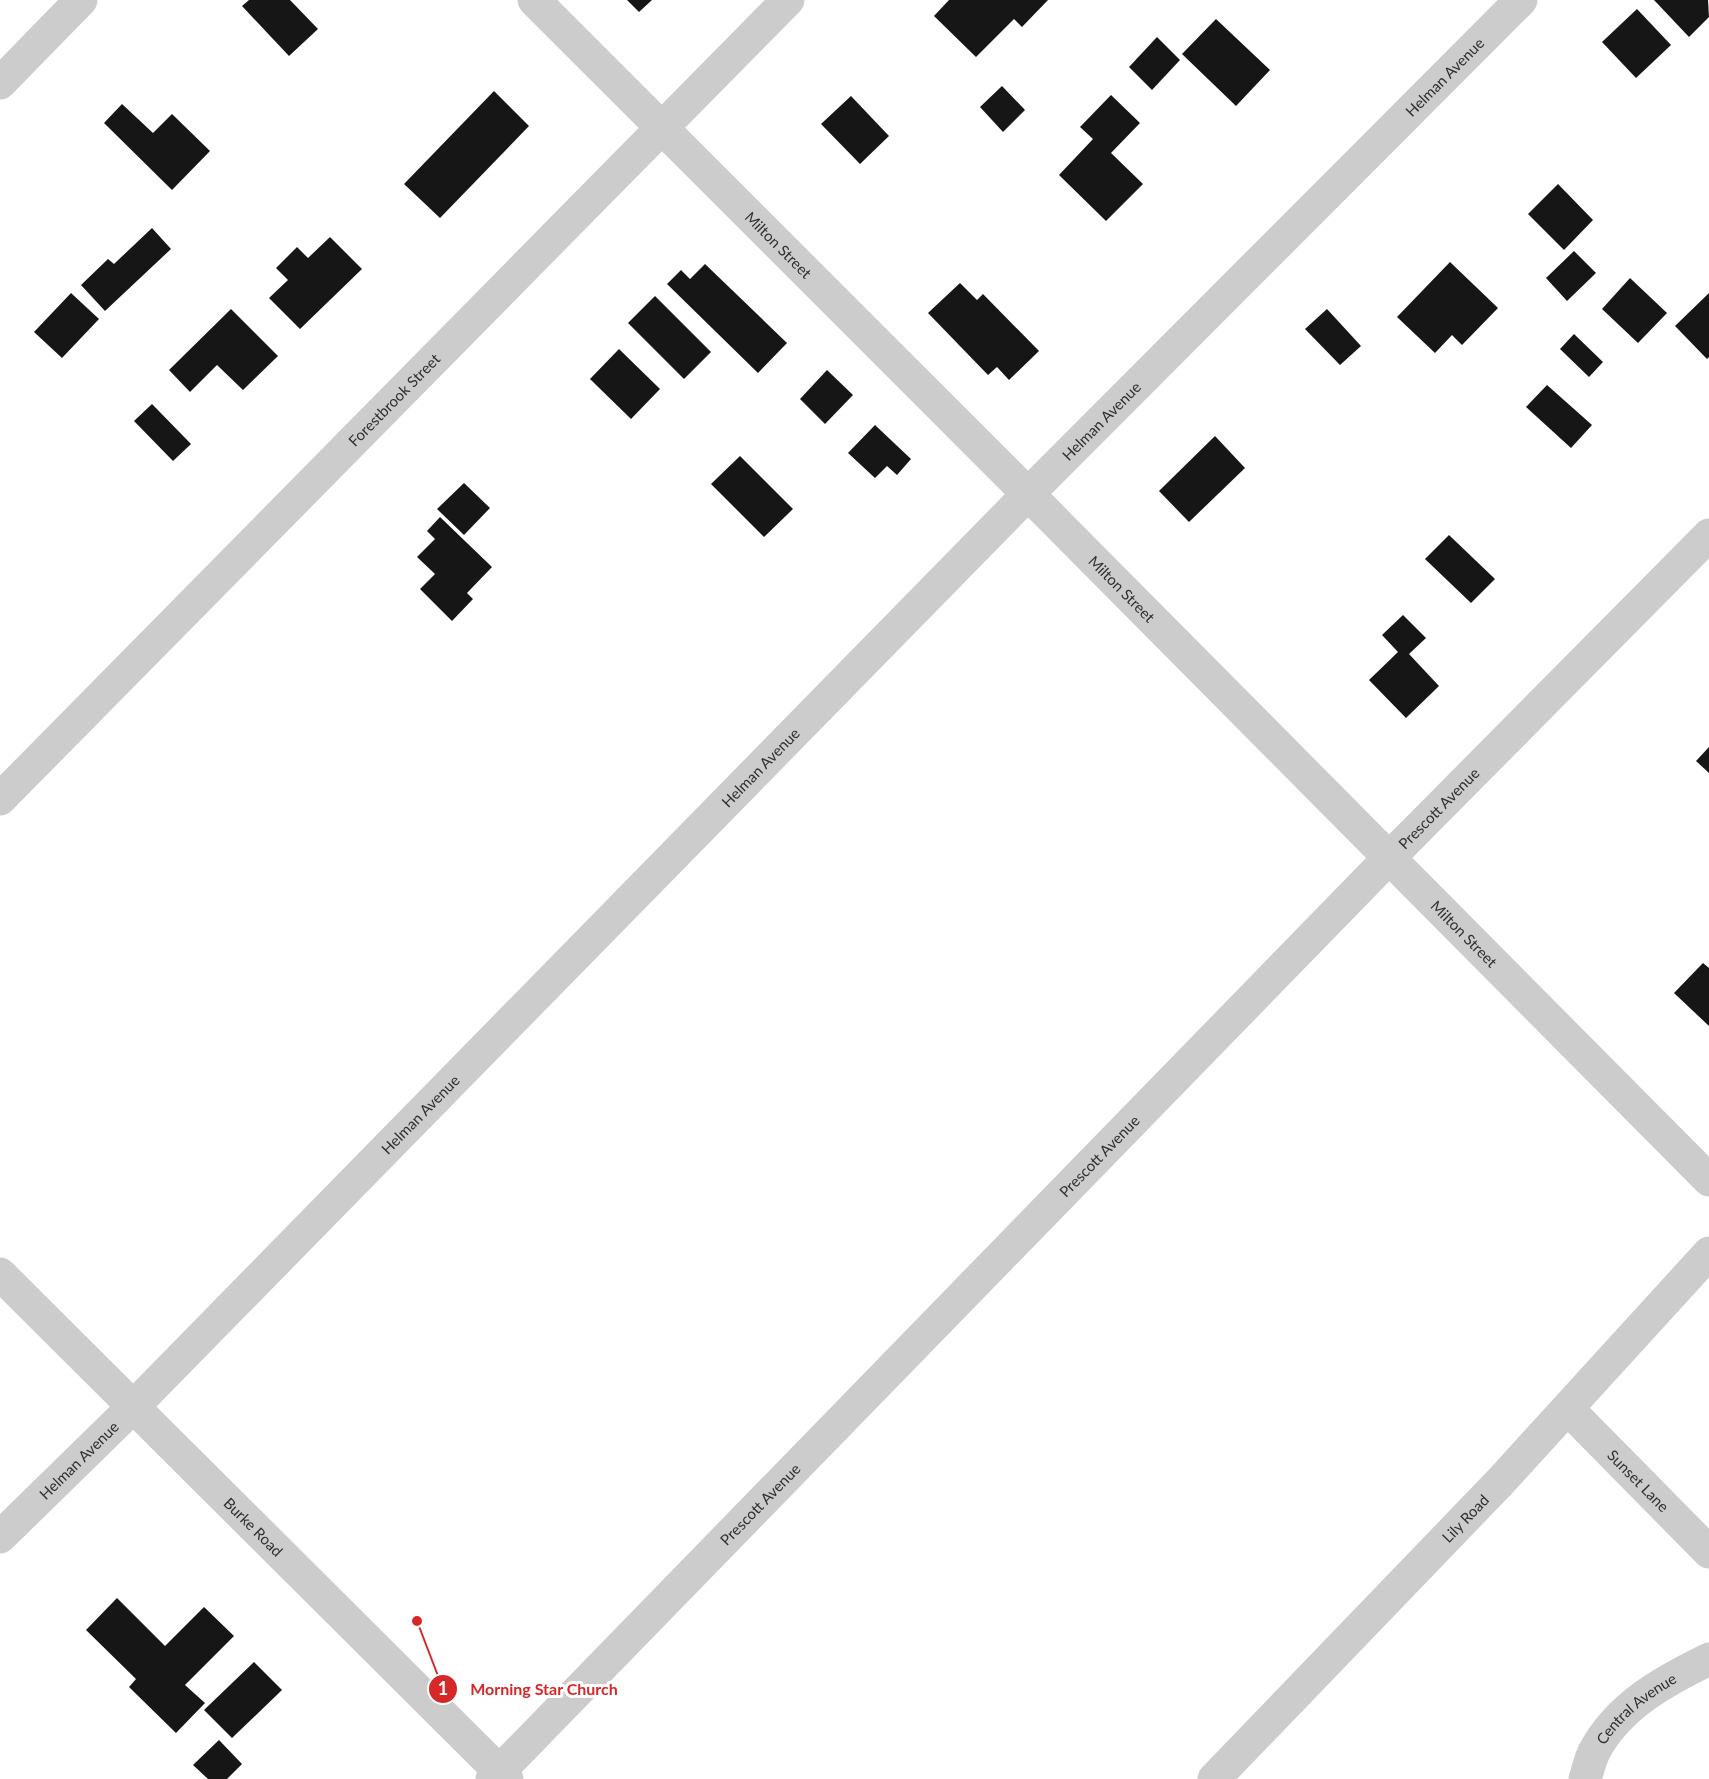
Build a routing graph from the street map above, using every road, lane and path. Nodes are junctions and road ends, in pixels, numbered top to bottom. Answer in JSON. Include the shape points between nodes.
{"nodes":[{"id":1,"x":81,"y":0,"type":"edge"},
{"id":2,"x":534,"y":0,"type":"edge"},
{"id":3,"x":788,"y":0,"type":"edge"},
{"id":4,"x":1521,"y":0,"type":"edge"},
{"id":5,"x":0,"y":82,"type":"edge"},
{"id":6,"x":661,"y":128,"type":"junction"},
{"id":7,"x":1028,"y":494,"type":"junction"},
{"id":8,"x":1709,"y":535,"type":"edge"},
{"id":9,"x":0,"y":800,"type":"edge"},
{"id":10,"x":1390,"y":857,"type":"junction"},
{"id":11,"x":1709,"y":1180,"type":"edge"},
{"id":12,"x":1709,"y":1253,"type":"edge"},
{"id":13,"x":0,"y":1274,"type":"edge"},
{"id":14,"x":133,"y":1407,"type":"junction"},
{"id":15,"x":1569,"y":1410,"type":"junction"},
{"id":16,"x":0,"y":1536,"type":"edge"},
{"id":17,"x":1709,"y":1551,"type":"edge"},
{"id":18,"x":1709,"y":1659,"type":"edge"},
{"id":19,"x":500,"y":1776,"type":"edge"},
{"id":20,"x":1214,"y":1779,"type":"edge"},
{"id":21,"x":1585,"y":1779,"type":"edge"}],
"edges":[{"from":1,"to":5,"type":"street"},
{"from":2,"to":6,"type":"street","name":"Milton Street"},
{"from":3,"to":6,"type":"street","name":"Forestbrook Street"},
{"from":4,"to":7,"type":"street","name":"Helman Avenue"},
{"from":6,"to":7,"type":"street","name":"Milton Street"},
{"from":6,"to":9,"type":"street","name":"Forestbrook Street"},
{"from":7,"to":10,"type":"street","name":"Milton Street"},
{"from":7,"to":14,"type":"street","name":"Helman Avenue"},
{"from":8,"to":10,"type":"street","name":"Prescott Avenue"},
{"from":10,"to":11,"type":"street","name":"Milton Street"},
{"from":10,"to":19,"type":"street","name":"Prescott Avenue"},
{"from":12,"to":15,"type":"street","name":"Lily Road"},
{"from":13,"to":14,"type":"street","name":"Burke Road"},
{"from":14,"to":16,"type":"street","name":"Helman Avenue"},
{"from":14,"to":19,"type":"street","name":"Burke Road"},
{"from":15,"to":17,"type":"street","name":"Sunset Lane"},
{"from":15,"to":20,"type":"street","name":"Lily Road"},
{"from":18,"to":21,"type":"street","name":"Central Avenue","via":[[1664,1681],[1628,1709],[1594,1753]]}]}
